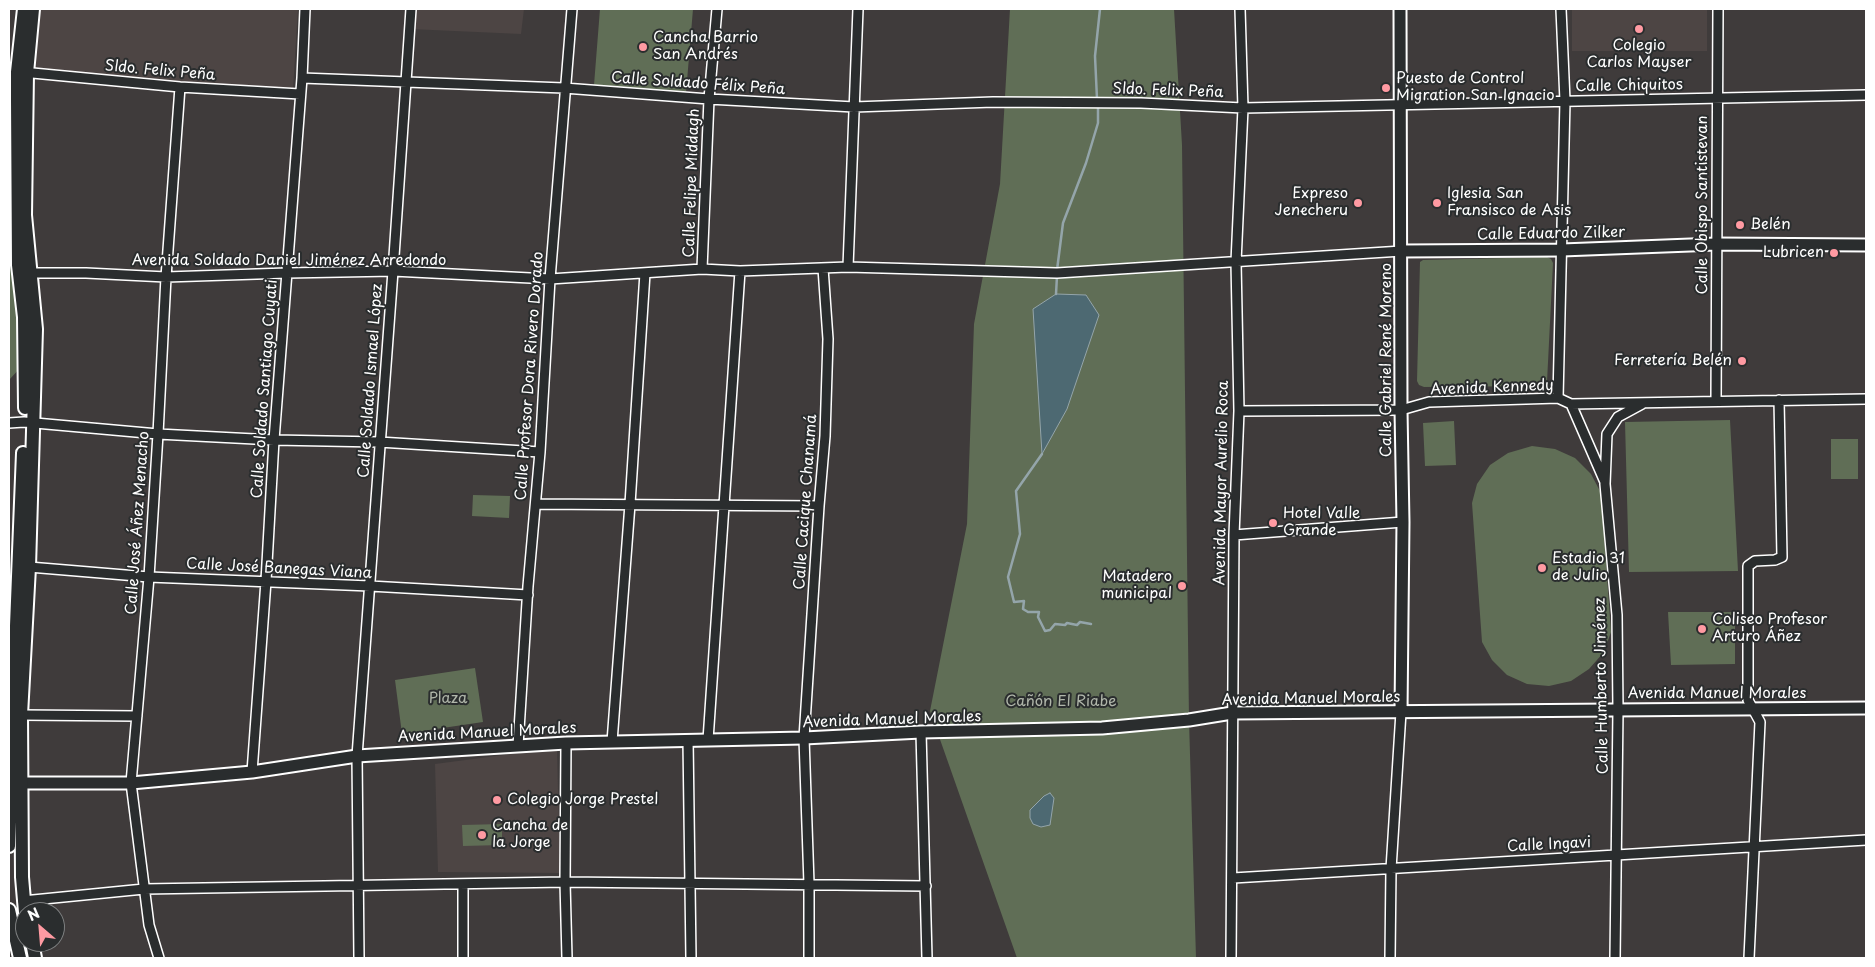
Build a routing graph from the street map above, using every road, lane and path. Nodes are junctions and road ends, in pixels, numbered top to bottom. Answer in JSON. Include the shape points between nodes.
{"nodes":[{"id":1,"x":24,"y":9,"type":"edge"},
{"id":2,"x":34,"y":9,"type":"edge"},
{"id":3,"x":305,"y":9,"type":"edge"},
{"id":4,"x":411,"y":9,"type":"edge"},
{"id":5,"x":572,"y":9,"type":"edge"},
{"id":6,"x":717,"y":9,"type":"edge"},
{"id":7,"x":858,"y":9,"type":"edge"},
{"id":8,"x":1240,"y":9,"type":"edge"},
{"id":9,"x":1400,"y":9,"type":"edge"},
{"id":10,"x":1562,"y":9,"type":"edge"},
{"id":11,"x":1718,"y":9,"type":"edge"},
{"id":12,"x":22,"y":72,"type":"junction"},
{"id":13,"x":302,"y":78,"type":"junction"},
{"id":14,"x":406,"y":83,"type":"junction"},
{"id":15,"x":180,"y":87,"type":"junction"},
{"id":16,"x":564,"y":88,"type":"junction"},
{"id":17,"x":300,"y":94,"type":"junction"},
{"id":18,"x":1866,"y":95,"type":"edge"},
{"id":19,"x":1717,"y":98,"type":"junction"},
{"id":20,"x":709,"y":99,"type":"junction"},
{"id":21,"x":1565,"y":101,"type":"junction"},
{"id":22,"x":17,"y":102,"type":"edge"},
{"id":23,"x":1092,"y":102,"type":"joint"},
{"id":24,"x":1401,"y":104,"type":"junction"},
{"id":25,"x":854,"y":107,"type":"junction"},
{"id":26,"x":1243,"y":108,"type":"junction"},
{"id":27,"x":1716,"y":244,"type":"junction"},
{"id":28,"x":1866,"y":245,"type":"edge"},
{"id":29,"x":1562,"y":250,"type":"junction"},
{"id":30,"x":1402,"y":251,"type":"junction"},
{"id":31,"x":1236,"y":262,"type":"junction"},
{"id":32,"x":848,"y":267,"type":"junction"},
{"id":33,"x":822,"y":268,"type":"junction"},
{"id":34,"x":702,"y":269,"type":"junction"},
{"id":35,"x":394,"y":271,"type":"junction"},
{"id":36,"x":740,"y":271,"type":"junction"},
{"id":37,"x":31,"y":273,"type":"junction"},
{"id":38,"x":288,"y":273,"type":"junction"},
{"id":39,"x":645,"y":273,"type":"junction"},
{"id":40,"x":166,"y":277,"type":"junction"},
{"id":41,"x":550,"y":279,"type":"junction"},
{"id":42,"x":1558,"y":398,"type":"junction"},
{"id":43,"x":1866,"y":399,"type":"edge"},
{"id":44,"x":1779,"y":400,"type":"junction"},
{"id":45,"x":1716,"y":401,"type":"junction"},
{"id":46,"x":1644,"y":402,"type":"junction"},
{"id":47,"x":1571,"y":404,"type":"junction"},
{"id":48,"x":1401,"y":410,"type":"junction"},
{"id":49,"x":1239,"y":411,"type":"junction"},
{"id":50,"x":29,"y":422,"type":"junction"},
{"id":51,"x":9,"y":423,"type":"edge"},
{"id":52,"x":158,"y":434,"type":"junction"},
{"id":53,"x":274,"y":440,"type":"junction"},
{"id":54,"x":380,"y":442,"type":"junction"},
{"id":55,"x":540,"y":452,"type":"junction"},
{"id":56,"x":1606,"y":484,"type":"junction"},
{"id":57,"x":536,"y":504,"type":"junction"},
{"id":58,"x":630,"y":504,"type":"junction"},
{"id":59,"x":724,"y":505,"type":"junction"},
{"id":60,"x":818,"y":506,"type":"junction"},
{"id":61,"x":1403,"y":522,"type":"junction"},
{"id":62,"x":1234,"y":535,"type":"junction"},
{"id":63,"x":19,"y":566,"type":"edge"},
{"id":64,"x":148,"y":577,"type":"junction"},
{"id":65,"x":266,"y":582,"type":"junction"},
{"id":66,"x":370,"y":586,"type":"junction"},
{"id":67,"x":528,"y":596,"type":"junction"},
{"id":68,"x":15,"y":700,"type":"edge"},
{"id":69,"x":1866,"y":708,"type":"edge"},
{"id":70,"x":1618,"y":710,"type":"junction"},
{"id":71,"x":1752,"y":710,"type":"junction"},
{"id":72,"x":1401,"y":712,"type":"junction"},
{"id":73,"x":1232,"y":713,"type":"junction"},
{"id":74,"x":22,"y":715,"type":"junction"},
{"id":75,"x":137,"y":716,"type":"junction"},
{"id":76,"x":921,"y":732,"type":"junction"},
{"id":77,"x":804,"y":738,"type":"junction"},
{"id":78,"x":688,"y":740,"type":"junction"},
{"id":79,"x":708,"y":740,"type":"junction"},
{"id":80,"x":612,"y":742,"type":"junction"},
{"id":81,"x":566,"y":743,"type":"junction"},
{"id":82,"x":518,"y":746,"type":"junction"},
{"id":83,"x":357,"y":756,"type":"junction"},
{"id":84,"x":252,"y":772,"type":"junction"},
{"id":85,"x":16,"y":783,"type":"junction"},
{"id":86,"x":130,"y":783,"type":"junction"},
{"id":87,"x":13,"y":803,"type":"edge"},
{"id":88,"x":1866,"y":840,"type":"edge"},
{"id":89,"x":9,"y":846,"type":"edge"},
{"id":90,"x":1753,"y":846,"type":"junction"},
{"id":91,"x":1616,"y":855,"type":"junction"},
{"id":92,"x":1391,"y":868,"type":"junction"},
{"id":93,"x":1232,"y":878,"type":"junction"},
{"id":94,"x":565,"y":882,"type":"junction"},
{"id":95,"x":463,"y":884,"type":"junction"},
{"id":96,"x":691,"y":884,"type":"junction"},
{"id":97,"x":809,"y":884,"type":"junction"},
{"id":98,"x":359,"y":886,"type":"junction"},
{"id":99,"x":926,"y":886,"type":"junction"},
{"id":100,"x":144,"y":889,"type":"junction"},
{"id":101,"x":23,"y":902,"type":"edge"},
{"id":102,"x":57,"y":902,"type":"edge"},
{"id":103,"x":9,"y":910,"type":"edge"},
{"id":104,"x":20,"y":958,"type":"edge"},
{"id":105,"x":159,"y":958,"type":"edge"},
{"id":106,"x":359,"y":958,"type":"edge"},
{"id":107,"x":463,"y":958,"type":"edge"},
{"id":108,"x":567,"y":958,"type":"edge"},
{"id":109,"x":691,"y":958,"type":"edge"},
{"id":110,"x":809,"y":958,"type":"edge"},
{"id":111,"x":927,"y":958,"type":"edge"},
{"id":112,"x":1231,"y":958,"type":"edge"},
{"id":113,"x":1390,"y":958,"type":"edge"},
{"id":114,"x":1615,"y":958,"type":"edge"},
{"id":115,"x":1749,"y":958,"type":"edge"}],
"edges":[{"from":1,"to":12,"type":"main road"},
{"from":2,"to":12,"type":"main road"},
{"from":3,"to":13,"type":"street","name":"Calle Soldado Santiago Cuyati"},
{"from":4,"to":14,"type":"street","name":"Calle Soldado Ismael López"},
{"from":5,"to":16,"type":"street","name":"Calle Profesor Dora Rivero Dorado"},
{"from":6,"to":20,"type":"street","name":"Calle Felipe Middagh"},
{"from":7,"to":25,"type":"street"},
{"from":8,"to":26,"type":"street","name":"Avenida Mayor Aurelio Roca"},
{"from":9,"to":24,"type":"street","name":"Calle Gabriel René Moreno"},
{"from":10,"to":21,"type":"street"},
{"from":11,"to":19,"type":"street","name":"Calle Obispo Santistevan"},
{"from":12,"to":15,"type":"street","name":"Sldo. Felix Peña"},
{"from":12,"to":22,"type":"main road"},
{"from":13,"to":14,"type":"street","name":"Calle Soldado Félix Peña"},
{"from":13,"to":17,"type":"street","name":"Calle Soldado Santiago Cuyati"},
{"from":14,"to":16,"type":"street","name":"Calle Soldado Félix Peña"},
{"from":14,"to":35,"type":"street","name":"Calle Soldado Ismael López"},
{"from":15,"to":17,"type":"street","name":"Sldo. Felix Peña"},
{"from":15,"to":40,"type":"street","name":"Calle José Áñez Menacho"},
{"from":16,"to":20,"type":"street","name":"Calle Soldado Félix Peña"},
{"from":16,"to":41,"type":"street","name":"Calle Profesor Dora Rivero Dorado"},
{"from":17,"to":38,"type":"street","name":"Calle Soldado Santiago Cuyati"},
{"from":18,"to":19,"type":"street","name":"Calle Chiquitos"},
{"from":19,"to":21,"type":"street","name":"Calle Chiquitos"},
{"from":19,"to":27,"type":"street","name":"Calle Obispo Santistevan"},
{"from":20,"to":25,"type":"street","name":"Calle Soldado Félix Peña"},
{"from":20,"to":34,"type":"street","name":"Calle Felipe Middagh"},
{"from":21,"to":24,"type":"street","name":"Calle Chiquitos"},
{"from":21,"to":29,"type":"street"},
{"from":22,"to":37,"type":"main road"},
{"from":22,"to":50,"type":"main road","via":[[18,265]]},
{"from":23,"to":25,"type":"street","name":"Calle Soldado Félix Peña"},
{"from":23,"to":26,"type":"street","name":"Sldo. Felix Peña"},
{"from":24,"to":26,"type":"street","name":"Calle Chiquitos"},
{"from":24,"to":30,"type":"street","name":"Calle Gabriel René Moreno"},
{"from":25,"to":32,"type":"street"},
{"from":26,"to":31,"type":"street","name":"Avenida Mayor Aurelio Roca"},
{"from":27,"to":28,"type":"street","name":"Calle Eduardo Zilker"},
{"from":27,"to":29,"type":"street","name":"Calle Eduardo Zilker"},
{"from":27,"to":45,"type":"street","name":"Calle Obispo Santistevan"},
{"from":29,"to":30,"type":"street","name":"Calle Eduardo Zilker"},
{"from":29,"to":42,"type":"street"},
{"from":30,"to":31,"type":"street","name":"Calle Eduardo Zilker"},
{"from":30,"to":48,"type":"street","name":"Calle Gabriel René Moreno"},
{"from":31,"to":32,"type":"street","name":"Calle Eduardo Zilker","via":[[1057,273]]},
{"from":31,"to":49,"type":"street","name":"Avenida Mayor Aurelio Roca"},
{"from":32,"to":33,"type":"street","name":"Avenida Soldado Daniel Jiménez Arredondo"},
{"from":33,"to":36,"type":"street","name":"Avenida Soldado Daniel Jiménez Arredondo"},
{"from":33,"to":60,"type":"street","name":"Calle Cacique Chanamá","via":[[828,339],[826,436]]},
{"from":34,"to":36,"type":"street","name":"Avenida Soldado Daniel Jiménez Arredondo"},
{"from":34,"to":39,"type":"street","name":"Avenida Soldado Daniel Jiménez Arredondo"},
{"from":35,"to":38,"type":"street","name":"Avenida Soldado Daniel Jiménez Arredondo"},
{"from":35,"to":41,"type":"street","name":"Avenida Soldado Daniel Jiménez Arredondo"},
{"from":35,"to":54,"type":"street","name":"Calle Soldado Ismael López"},
{"from":36,"to":59,"type":"street"},
{"from":37,"to":40,"type":"street","name":"Avenida Soldado Daniel Jiménez Arredondo"},
{"from":37,"to":50,"type":"main road","via":[[36,330]]},
{"from":38,"to":40,"type":"street","name":"Avenida Soldado Daniel Jiménez Arredondo"},
{"from":38,"to":53,"type":"street","name":"Calle Soldado Santiago Cuyati"},
{"from":39,"to":41,"type":"street","name":"Avenida Soldado Daniel Jiménez Arredondo"},
{"from":39,"to":58,"type":"street"},
{"from":40,"to":52,"type":"street","name":"Calle José Áñez Menacho"},
{"from":41,"to":55,"type":"street","name":"Calle Profesor Dora Rivero Dorado"},
{"from":42,"to":47,"type":"street","name":"Avenida Kennedy"},
{"from":42,"to":48,"type":"street","name":"Avenida Kennedy","via":[[1429,402]]},
{"from":43,"to":44,"type":"street","name":"Avenida Kennedy"},
{"from":44,"to":45,"type":"street","name":"Avenida Kennedy"},
{"from":44,"to":71,"type":"street","via":[[1782,557],[1756,561],[1748,566],[1748,700]]},
{"from":45,"to":46,"type":"street","name":"Avenida Kennedy"},
{"from":46,"to":47,"type":"street","name":"Avenida Kennedy"},
{"from":46,"to":56,"type":"street","name":"Calle Humberto Jiménez","via":[[1618,417],[1607,434]]},
{"from":47,"to":56,"type":"street"},
{"from":48,"to":49,"type":"street","name":"Avenida Kennedy"},
{"from":48,"to":61,"type":"street","name":"Calle Gabriel René Moreno"},
{"from":49,"to":62,"type":"street","name":"Avenida Mayor Aurelio Roca"},
{"from":50,"to":51,"type":"street"},
{"from":50,"to":52,"type":"street"},
{"from":50,"to":63,"type":"main road"},
{"from":52,"to":53,"type":"street"},
{"from":52,"to":64,"type":"street","name":"Calle José Áñez Menacho"},
{"from":53,"to":54,"type":"street"},
{"from":53,"to":65,"type":"street","name":"Calle Soldado Santiago Cuyati"},
{"from":54,"to":55,"type":"street"},
{"from":54,"to":66,"type":"street","name":"Calle Soldado Ismael López"},
{"from":55,"to":57,"type":"street","name":"Calle Profesor Dora Rivero Dorado"},
{"from":56,"to":70,"type":"street","name":"Calle Humberto Jiménez","via":[[1617,615]]},
{"from":57,"to":58,"type":"street"},
{"from":57,"to":67,"type":"street","name":"Calle Profesor Dora Rivero Dorado"},
{"from":58,"to":59,"type":"street"},
{"from":58,"to":80,"type":"street"},
{"from":59,"to":60,"type":"street"},
{"from":59,"to":79,"type":"street"},
{"from":60,"to":77,"type":"street","name":"Calle Cacique Chanamá"},
{"from":61,"to":62,"type":"street"},
{"from":61,"to":72,"type":"street","name":"Calle Gabriel René Moreno"},
{"from":62,"to":73,"type":"street","name":"Avenida Mayor Aurelio Roca"},
{"from":63,"to":64,"type":"street","name":"Calle José Banegas Viana"},
{"from":63,"to":68,"type":"main road"},
{"from":64,"to":65,"type":"street","name":"Calle José Banegas Viana"},
{"from":64,"to":75,"type":"street","name":"Calle José Áñez Menacho"},
{"from":65,"to":66,"type":"street","name":"Calle José Banegas Viana"},
{"from":65,"to":84,"type":"street","name":"Calle Soldado Santiago Cuyati"},
{"from":66,"to":67,"type":"street","name":"Calle José Banegas Viana"},
{"from":66,"to":83,"type":"street","name":"Calle Soldado Ismael López"},
{"from":67,"to":82,"type":"street","name":"Calle Profesor Dora Rivero Dorado"},
{"from":68,"to":74,"type":"main road"},
{"from":68,"to":85,"type":"main road"},
{"from":69,"to":71,"type":"street","name":"Avenida Manuel Morales"},
{"from":70,"to":71,"type":"street","name":"Avenida Manuel Morales"},
{"from":70,"to":72,"type":"street","name":"Avenida Manuel Morales"},
{"from":70,"to":91,"type":"street","name":"Calle Humberto Jiménez"},
{"from":71,"to":90,"type":"street","via":[[1760,722]]},
{"from":72,"to":73,"type":"street","name":"Avenida Manuel Morales"},
{"from":72,"to":92,"type":"street"},
{"from":73,"to":76,"type":"street","name":"Avenida Manuel Morales","via":[[1102,728]]},
{"from":73,"to":93,"type":"street","name":"Avenida Mayor Aurelio Roca"},
{"from":74,"to":75,"type":"street"},
{"from":74,"to":85,"type":"main road"},
{"from":75,"to":86,"type":"street","name":"Calle José Áñez Menacho"},
{"from":76,"to":77,"type":"street","name":"Avenida Manuel Morales"},
{"from":76,"to":99,"type":"street"},
{"from":77,"to":79,"type":"street","name":"Avenida Manuel Morales"},
{"from":77,"to":97,"type":"street","name":"Calle Cacique Chanamá"},
{"from":78,"to":79,"type":"street","name":"Avenida Manuel Morales"},
{"from":78,"to":80,"type":"street","name":"Avenida Manuel Morales"},
{"from":78,"to":96,"type":"street"},
{"from":80,"to":81,"type":"street","name":"Avenida Manuel Morales"},
{"from":81,"to":82,"type":"street","name":"Avenida Manuel Morales"},
{"from":81,"to":94,"type":"street"},
{"from":82,"to":83,"type":"street","name":"Avenida Manuel Morales"},
{"from":83,"to":84,"type":"street","name":"Avenida Manuel Morales"},
{"from":83,"to":98,"type":"street","name":"Calle Soldado Ismael López"},
{"from":84,"to":86,"type":"street","name":"Avenida Manuel Morales"},
{"from":85,"to":86,"type":"street","name":"Avenida Manuel Morales"},
{"from":85,"to":87,"type":"main road"},
{"from":86,"to":100,"type":"street","name":"Calle José Áñez Menacho"},
{"from":87,"to":89,"type":"main road"},
{"from":87,"to":101,"type":"main road"},
{"from":88,"to":90,"type":"street","name":"Calle Ingavi"},
{"from":90,"to":91,"type":"street","name":"Calle Ingavi"},
{"from":90,"to":115,"type":"street"},
{"from":91,"to":92,"type":"street","name":"Calle Ingavi"},
{"from":91,"to":114,"type":"street","name":"Calle Humberto Jiménez"},
{"from":92,"to":93,"type":"street","name":"Calle Ingavi"},
{"from":92,"to":113,"type":"street"},
{"from":93,"to":112,"type":"street","name":"Avenida Mayor Aurelio Roca"},
{"from":94,"to":95,"type":"street"},
{"from":94,"to":96,"type":"street"},
{"from":94,"to":108,"type":"street"},
{"from":95,"to":98,"type":"street"},
{"from":95,"to":107,"type":"street"},
{"from":96,"to":97,"type":"street"},
{"from":96,"to":109,"type":"street"},
{"from":97,"to":99,"type":"street"},
{"from":97,"to":110,"type":"street","name":"Calle Cacique Chanamá"},
{"from":98,"to":100,"type":"street"},
{"from":98,"to":106,"type":"street","name":"Calle Soldado Ismael López"},
{"from":99,"to":111,"type":"street"},
{"from":100,"to":102,"type":"street"},
{"from":100,"to":105,"type":"street","name":"Calle José Áñez Menacho","via":[[149,925]]},
{"from":103,"to":104,"type":"main road"}]}
